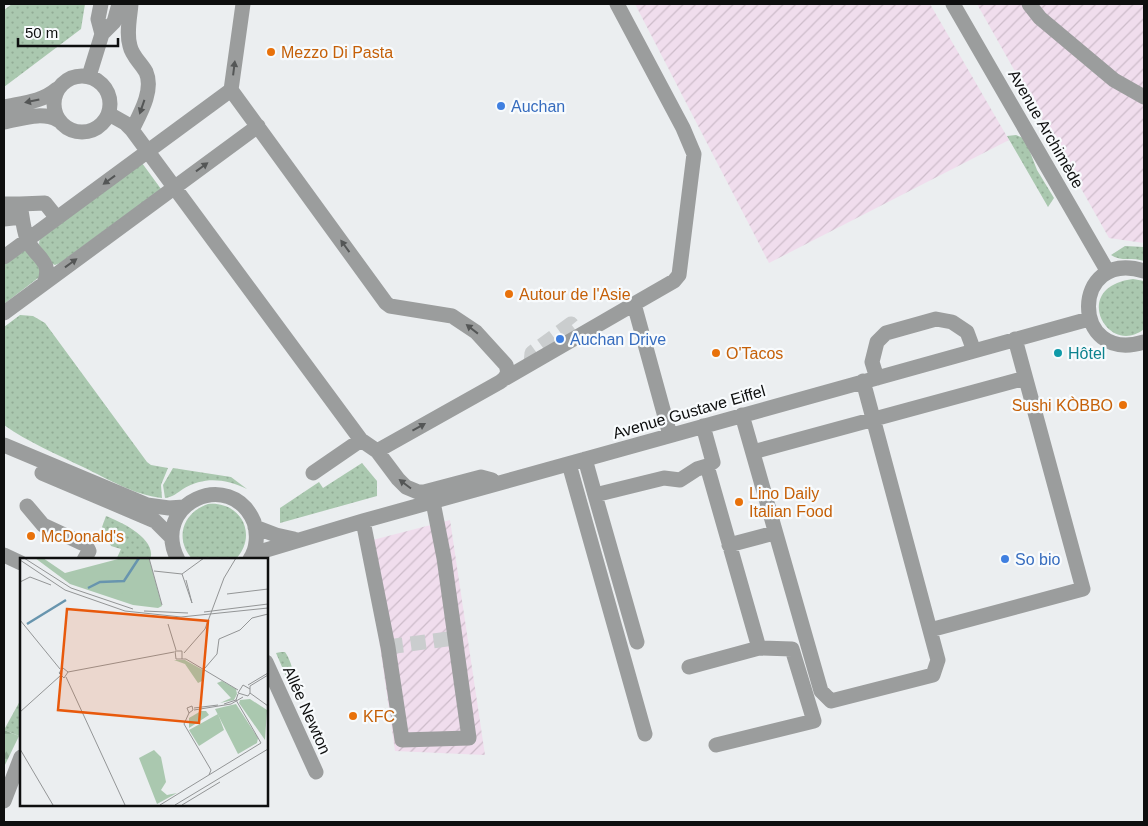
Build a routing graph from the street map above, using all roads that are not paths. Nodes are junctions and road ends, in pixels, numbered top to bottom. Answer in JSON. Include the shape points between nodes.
{"nodes":[{"id":1,"x":101,"y":4,"type":"edge"},
{"id":2,"x":118,"y":4,"type":"edge"},
{"id":3,"x":131,"y":4,"type":"edge"},
{"id":4,"x":243,"y":4,"type":"edge"},
{"id":5,"x":617,"y":4,"type":"edge"},
{"id":6,"x":953,"y":4,"type":"edge"},
{"id":7,"x":1029,"y":4,"type":"edge"},
{"id":8,"x":102,"y":34,"type":"junction"},
{"id":9,"x":89,"y":76,"type":"junction"},
{"id":10,"x":57,"y":89,"type":"junction"},
{"id":11,"x":231,"y":90,"type":"junction"},
{"id":12,"x":1144,"y":97,"type":"edge"},
{"id":13,"x":4,"y":107,"type":"edge"},
{"id":14,"x":109,"y":114,"type":"junction"},
{"id":15,"x":58,"y":120,"type":"junction"},
{"id":16,"x":4,"y":122,"type":"edge"},
{"id":17,"x":258,"y":126,"type":"junction"},
{"id":18,"x":132,"y":130,"type":"junction"},
{"id":19,"x":148,"y":151,"type":"junction"},
{"id":20,"x":174,"y":187,"type":"junction"},
{"id":21,"x":4,"y":204,"type":"edge"},
{"id":22,"x":21,"y":210,"type":"junction"},
{"id":23,"x":57,"y":218,"type":"junction"},
{"id":24,"x":4,"y":219,"type":"edge"},
{"id":25,"x":13,"y":249,"type":"edge"},
{"id":26,"x":1108,"y":272,"type":"junction"},
{"id":27,"x":1144,"y":272,"type":"edge"},
{"id":28,"x":44,"y":283,"type":"junction"},
{"id":29,"x":634,"y":304,"type":"junction"},
{"id":30,"x":4,"y":312,"type":"edge"},
{"id":31,"x":1089,"y":319,"type":"junction"},
{"id":32,"x":1015,"y":339,"type":"junction"},
{"id":33,"x":1144,"y":342,"type":"edge"},
{"id":34,"x":974,"y":350,"type":"junction"},
{"id":35,"x":506,"y":378,"type":"junction"},
{"id":36,"x":1025,"y":378,"type":"junction"},
{"id":37,"x":870,"y":380,"type":"junction"},
{"id":38,"x":742,"y":415,"type":"junction"},
{"id":39,"x":873,"y":420,"type":"junction"},
{"id":40,"x":703,"y":426,"type":"junction"},
{"id":41,"x":4,"y":434,"type":"edge"},
{"id":42,"x":670,"y":435,"type":"junction"},
{"id":43,"x":361,"y":440,"type":"junction"},
{"id":44,"x":4,"y":445,"type":"edge"},
{"id":45,"x":4,"y":450,"type":"edge"},
{"id":46,"x":377,"y":451,"type":"junction"},
{"id":47,"x":753,"y":452,"type":"junction"},
{"id":48,"x":4,"y":456,"type":"edge"},
{"id":49,"x":30,"y":456,"type":"junction"},
{"id":50,"x":585,"y":459,"type":"junction"},
{"id":51,"x":569,"y":464,"type":"junction"},
{"id":52,"x":707,"y":466,"type":"junction"},
{"id":53,"x":54,"y":467,"type":"junction"},
{"id":54,"x":313,"y":473,"type":"dead end"},
{"id":55,"x":501,"y":482,"type":"junction"},
{"id":56,"x":595,"y":495,"type":"junction"},
{"id":57,"x":433,"y":502,"type":"junction"},
{"id":58,"x":27,"y":506,"type":"dead end"},
{"id":59,"x":184,"y":507,"type":"junction"},
{"id":60,"x":363,"y":521,"type":"junction"},
{"id":61,"x":255,"y":527,"type":"junction"},
{"id":62,"x":774,"y":533,"type":"junction"},
{"id":63,"x":298,"y":539,"type":"junction"},
{"id":64,"x":729,"y":545,"type":"junction"},
{"id":65,"x":172,"y":552,"type":"edge"},
{"id":66,"x":4,"y":555,"type":"edge"},
{"id":67,"x":251,"y":557,"type":"edge"},
{"id":68,"x":85,"y":558,"type":"edge"},
{"id":69,"x":20,"y":563,"type":"edge"},
{"id":70,"x":930,"y":630,"type":"junction"},
{"id":71,"x":637,"y":642,"type":"dead end"},
{"id":72,"x":759,"y":648,"type":"junction"},
{"id":73,"x":268,"y":666,"type":"edge"},
{"id":74,"x":689,"y":667,"type":"dead end"},
{"id":75,"x":645,"y":734,"type":"dead end"},
{"id":76,"x":716,"y":745,"type":"dead end"},
{"id":77,"x":20,"y":760,"type":"edge"},
{"id":78,"x":316,"y":772,"type":"dead end"},
{"id":79,"x":4,"y":801,"type":"edge"}],
"edges":[{"from":1,"to":8,"type":"street","via":[[98,18]]},
{"from":2,"to":8,"type":"street","via":[[114,22]]},
{"from":3,"to":18,"type":"street","one_way":true,"via":[[130,48],[145,71],[149,84]]},
{"from":11,"to":4,"type":"street","one_way":true},
{"from":5,"to":29,"type":"street","via":[[694,154],[679,275]]},
{"from":6,"to":26,"type":"street","name":"Avenue Archimède"},
{"from":7,"to":12,"type":"street","via":[[1040,18],[1114,80]]},
{"from":8,"to":9,"type":"street"},
{"from":9,"to":10,"type":"street","via":[[71,77]]},
{"from":9,"to":14,"type":"street","via":[[105,86],[109,95]]},
{"from":10,"to":13,"type":"street","one_way":true,"via":[[39,100]]},
{"from":10,"to":15,"type":"street","via":[[53,104]]},
{"from":11,"to":17,"type":"street"},
{"from":11,"to":19,"type":"street"},
{"from":14,"to":15,"type":"street","via":[[90,131],[72,130]]},
{"from":14,"to":18,"type":"street"},
{"from":15,"to":16,"type":"street","via":[[42,115]]},
{"from":20,"to":17,"type":"street","one_way":true},
{"from":35,"to":17,"type":"street","one_way":true,"via":[[506,365],[461,321],[452,316],[386,303]]},
{"from":18,"to":19,"type":"street"},
{"from":19,"to":20,"type":"street"},
{"from":19,"to":23,"type":"street","one_way":true},
{"from":28,"to":20,"type":"street","one_way":true},
{"from":20,"to":43,"type":"street"},
{"from":21,"to":22,"type":"street"},
{"from":22,"to":23,"type":"street","via":[[45,203]]},
{"from":22,"to":24,"type":"street"},
{"from":22,"to":25,"type":"street"},
{"from":23,"to":25,"type":"street"},
{"from":25,"to":28,"type":"street","via":[[47,267]]},
{"from":26,"to":27,"type":"street","via":[[1132,268]]},
{"from":26,"to":31,"type":"street","via":[[1099,278],[1088,297]]},
{"from":28,"to":30,"type":"street"},
{"from":29,"to":35,"type":"street"},
{"from":29,"to":42,"type":"street"},
{"from":31,"to":32,"type":"street","name":"Avenue Gustave Eiffel"},
{"from":31,"to":33,"type":"street","via":[[1105,340],[1132,346]]},
{"from":32,"to":34,"type":"street","name":"Avenue Gustave Eiffel"},
{"from":32,"to":36,"type":"street"},
{"from":34,"to":37,"type":"street","name":"Avenue Gustave Eiffel"},
{"from":34,"to":37,"type":"street","via":[[968,332],[952,322],[936,319],[894,330],[877,342]]},
{"from":46,"to":35,"type":"street","one_way":true},
{"from":36,"to":39,"type":"street"},
{"from":36,"to":70,"type":"street","via":[[1083,589]]},
{"from":37,"to":38,"type":"street","name":"Avenue Gustave Eiffel"},
{"from":37,"to":39,"type":"street"},
{"from":38,"to":40,"type":"street","name":"Avenue Gustave Eiffel"},
{"from":38,"to":47,"type":"street"},
{"from":39,"to":47,"type":"street"},
{"from":39,"to":70,"type":"street"},
{"from":40,"to":42,"type":"street","name":"Avenue Gustave Eiffel"},
{"from":40,"to":52,"type":"street","via":[[713,462]]},
{"from":41,"to":53,"type":"street","via":[[38,450]]},
{"from":42,"to":50,"type":"street","name":"Avenue Gustave Eiffel"},
{"from":43,"to":46,"type":"street"},
{"from":43,"to":54,"type":"street"},
{"from":44,"to":49,"type":"street"},
{"from":45,"to":49,"type":"street"},
{"from":55,"to":46,"type":"street","one_way":true,"via":[[481,477],[418,492],[406,487]]},
{"from":47,"to":62,"type":"street"},
{"from":48,"to":65,"type":"street","via":[[155,521]]},
{"from":49,"to":53,"type":"street"},
{"from":50,"to":51,"type":"street","name":"Avenue Gustave Eiffel"},
{"from":50,"to":56,"type":"street"},
{"from":51,"to":55,"type":"street","name":"Avenue Gustave Eiffel"},
{"from":51,"to":75,"type":"street"},
{"from":52,"to":56,"type":"street","via":[[680,480],[664,478]]},
{"from":52,"to":64,"type":"street"},
{"from":53,"to":59,"type":"street","via":[[147,505]]},
{"from":55,"to":57,"type":"street","name":"Avenue Gustave Eiffel"},
{"from":56,"to":71,"type":"street"},
{"from":57,"to":60,"type":"street","name":"Avenue Gustave Eiffel"},
{"from":57,"to":60,"type":"street","via":[[469,738],[402,740],[388,647]]},
{"from":58,"to":68,"type":"street","via":[[43,525],[86,545],[89,551]]},
{"from":59,"to":61,"type":"street","via":[[207,495],[232,498],[250,515]]},
{"from":59,"to":65,"type":"street","via":[[173,526]]},
{"from":60,"to":63,"type":"street","name":"Avenue Gustave Eiffel"},
{"from":61,"to":63,"type":"street","name":"Avenue Gustave Eiffel","via":[[276,536]]},
{"from":61,"to":67,"type":"street","via":[[256,540]]},
{"from":62,"to":64,"type":"street"},
{"from":62,"to":70,"type":"street","via":[[821,691],[832,701],[933,675],[938,660]]},
{"from":63,"to":67,"type":"street","name":"Avenue Gustave Eiffel"},
{"from":64,"to":72,"type":"street"},
{"from":66,"to":69,"type":"street"},
{"from":72,"to":74,"type":"street"},
{"from":72,"to":76,"type":"street","via":[[792,649],[814,721]]},
{"from":73,"to":78,"type":"street","name":"Allée Newton"},
{"from":77,"to":79,"type":"street"}]}
